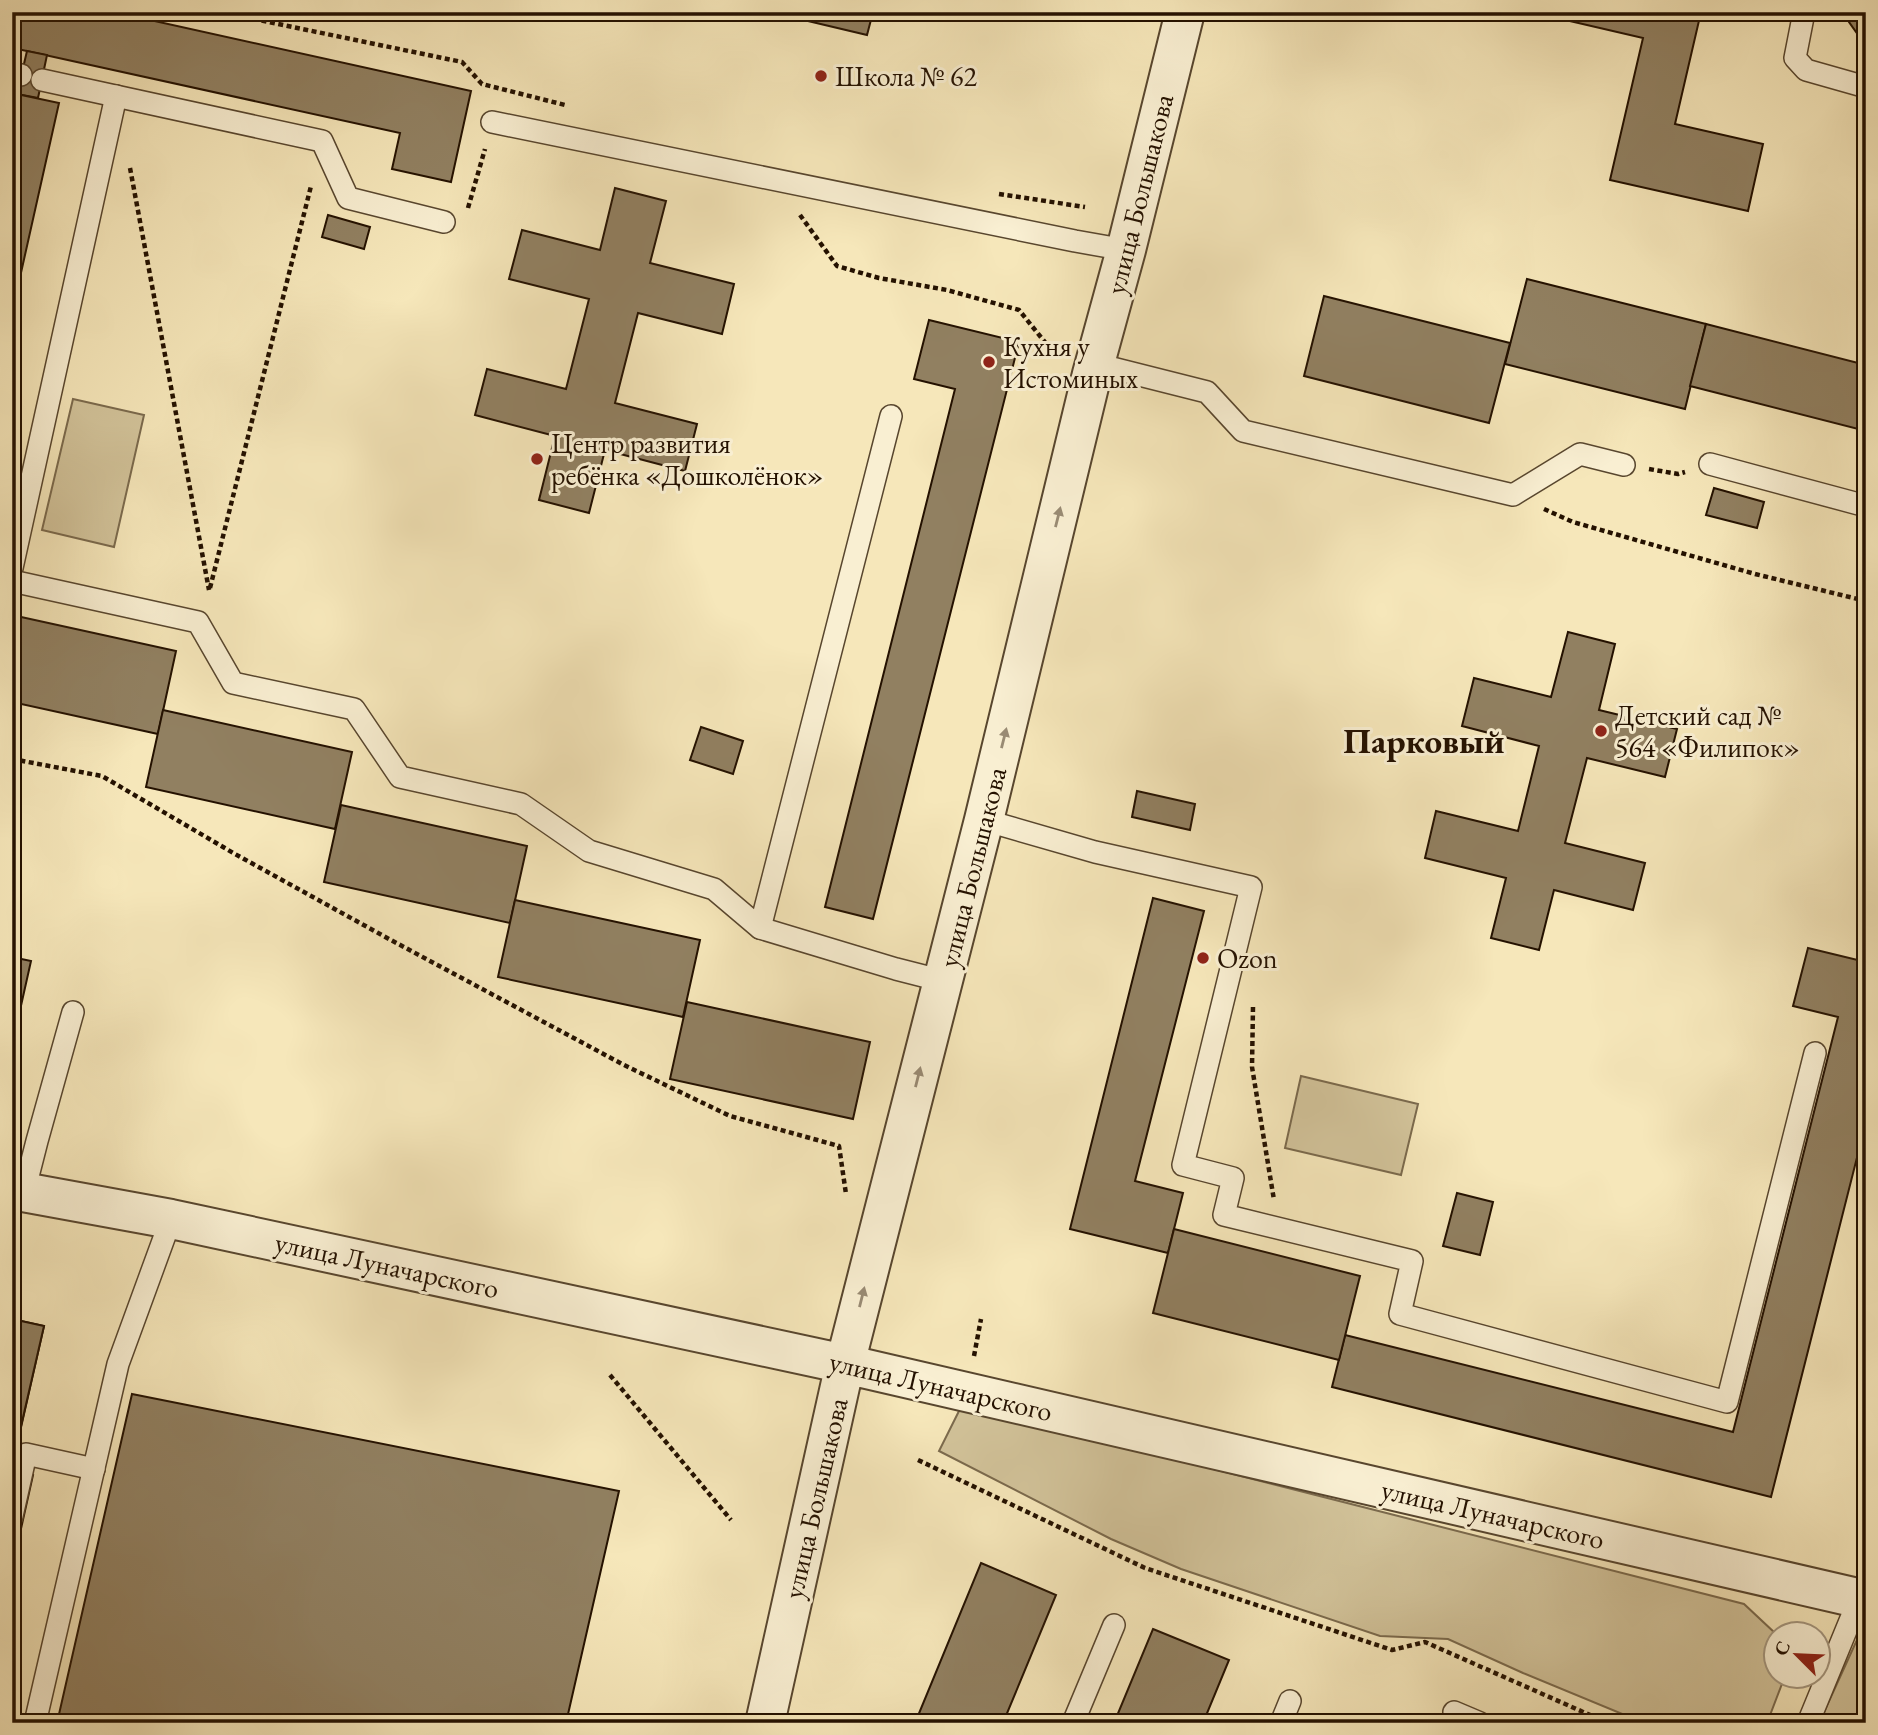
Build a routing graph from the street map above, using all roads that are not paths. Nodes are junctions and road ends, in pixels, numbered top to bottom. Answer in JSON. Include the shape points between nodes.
{"nodes":[{"id":1,"x":1185,"y":12,"type":"edge"},
{"id":2,"x":1804,"y":12,"type":"edge"},
{"id":3,"x":25,"y":76,"type":"edge"},
{"id":4,"x":1866,"y":87,"type":"edge"},
{"id":5,"x":116,"y":96,"type":"junction"},
{"id":6,"x":492,"y":122,"type":"road end"},
{"id":7,"x":444,"y":222,"type":"road end"},
{"id":8,"x":1126,"y":250,"type":"junction"},
{"id":9,"x":1096,"y":363,"type":"junction"},
{"id":10,"x":891,"y":416,"type":"dead end"},
{"id":11,"x":1710,"y":464,"type":"dead end"},
{"id":12,"x":1624,"y":465,"type":"dead end"},
{"id":13,"x":1866,"y":506,"type":"edge"},
{"id":14,"x":12,"y":568,"type":"edge"},
{"id":15,"x":12,"y":581,"type":"edge"},
{"id":16,"x":984,"y":820,"type":"junction"},
{"id":17,"x":760,"y":928,"type":"junction"},
{"id":18,"x":943,"y":981,"type":"junction"},
{"id":19,"x":73,"y":1012,"type":"dead end"},
{"id":20,"x":1815,"y":1053,"type":"dead end"},
{"id":21,"x":18,"y":1191,"type":"edge"},
{"id":22,"x":171,"y":1219,"type":"junction"},
{"id":23,"x":845,"y":1363,"type":"junction"},
{"id":24,"x":94,"y":1469,"type":"junction"},
{"id":25,"x":12,"y":1517,"type":"edge"},
{"id":26,"x":1862,"y":1600,"type":"edge"},
{"id":27,"x":1114,"y":1625,"type":"dead end"},
{"id":28,"x":1290,"y":1702,"type":"dead end"},
{"id":29,"x":1454,"y":1712,"type":"dead end"},
{"id":30,"x":36,"y":1723,"type":"edge"},
{"id":31,"x":765,"y":1723,"type":"edge"},
{"id":32,"x":1073,"y":1723,"type":"edge"},
{"id":33,"x":1281,"y":1723,"type":"edge"},
{"id":34,"x":1480,"y":1723,"type":"edge"},
{"id":35,"x":1808,"y":1723,"type":"edge"}],
"edges":[{"from":1,"to":8,"type":"street","name":"улица Большакова"},
{"from":2,"to":4,"type":"lane","via":[[1795,58],[1806,70]]},
{"from":3,"to":5,"type":"lane"},
{"from":5,"to":7,"type":"lane","via":[[322,141],[348,198]]},
{"from":5,"to":14,"type":"lane"},
{"from":6,"to":8,"type":"lane"},
{"from":8,"to":9,"type":"street","name":"улица Большакова"},
{"from":9,"to":12,"type":"lane","via":[[1207,392],[1243,431],[1513,495],[1580,454]]},
{"from":16,"to":9,"type":"street","name":"улица Большакова","one_way":true},
{"from":10,"to":17,"type":"lane"},
{"from":11,"to":13,"type":"lane"},
{"from":15,"to":17,"type":"lane","via":[[198,622],[233,683],[354,709],[400,778],[521,804],[589,851],[714,889]]},
{"from":16,"to":18,"type":"street","name":"улица Большакова"},
{"from":16,"to":20,"type":"lane","via":[[1095,852],[1251,887],[1183,1165],[1233,1178],[1224,1215],[1412,1261],[1400,1314],[1727,1402]]},
{"from":17,"to":18,"type":"lane"},
{"from":23,"to":18,"type":"street","name":"улица Большакова","one_way":true},
{"from":19,"to":21,"type":"lane"},
{"from":21,"to":22,"type":"street","name":"улица Луначарского"},
{"from":22,"to":23,"type":"street","name":"улица Луначарского"},
{"from":22,"to":24,"type":"lane","via":[[118,1364]]},
{"from":23,"to":26,"type":"street","name":"улица Луначарского"},
{"from":23,"to":31,"type":"street","name":"улица Большакова"},
{"from":24,"to":25,"type":"lane","via":[[26,1454]]},
{"from":24,"to":30,"type":"lane"},
{"from":26,"to":35,"type":"lane"},
{"from":27,"to":32,"type":"lane"},
{"from":28,"to":33,"type":"lane"},
{"from":29,"to":34,"type":"lane"}]}
